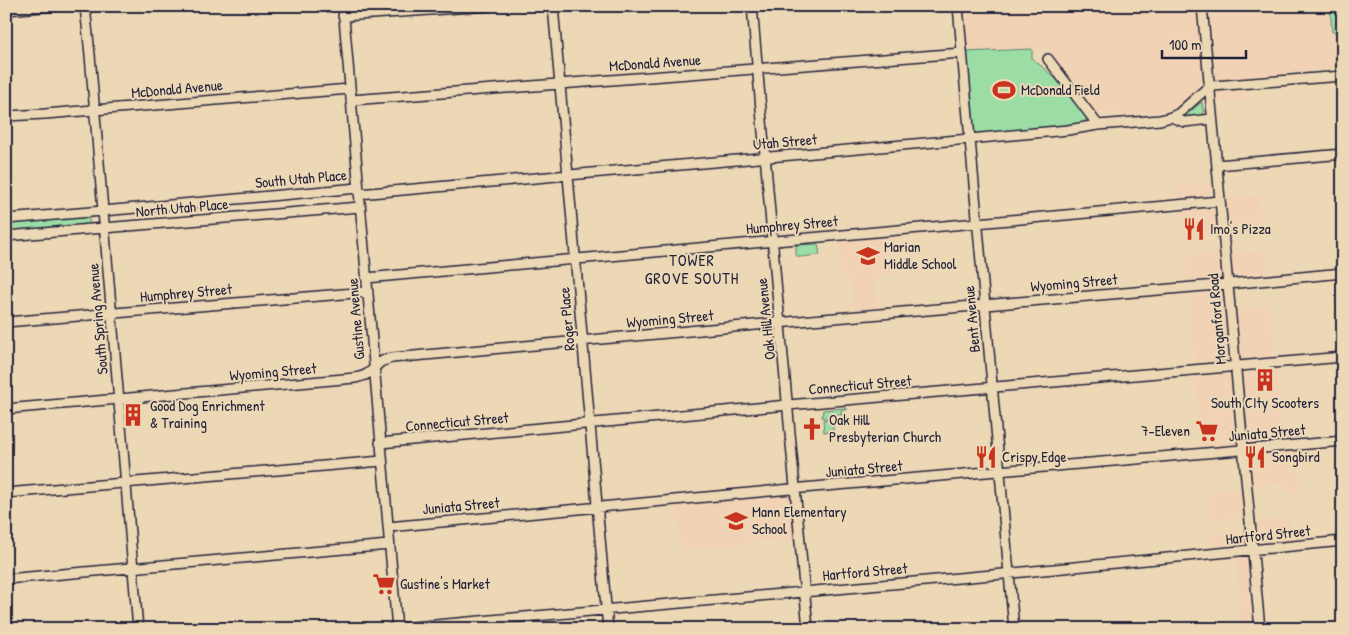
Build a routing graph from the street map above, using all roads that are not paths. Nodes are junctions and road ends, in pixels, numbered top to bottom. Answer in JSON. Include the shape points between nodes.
{"nodes":[{"id":1,"x":55,"y":6,"type":"edge"},
{"id":2,"x":85,"y":6,"type":"edge"},
{"id":3,"x":342,"y":6,"type":"edge"},
{"id":4,"x":488,"y":6,"type":"edge"},
{"id":5,"x":553,"y":6,"type":"edge"},
{"id":6,"x":752,"y":6,"type":"edge"},
{"id":7,"x":958,"y":6,"type":"edge"},
{"id":8,"x":1202,"y":6,"type":"edge"},
{"id":9,"x":6,"y":10,"type":"edge"},
{"id":10,"x":343,"y":16,"type":"junction"},
{"id":11,"x":962,"y":53,"type":"junction"},
{"id":12,"x":1048,"y":59,"type":"dead end"},
{"id":13,"x":758,"y":69,"type":"junction"},
{"id":14,"x":1343,"y":76,"type":"edge"},
{"id":15,"x":560,"y":84,"type":"junction"},
{"id":16,"x":1210,"y":87,"type":"junction"},
{"id":17,"x":350,"y":89,"type":"junction"},
{"id":18,"x":351,"y":100,"type":"junction"},
{"id":19,"x":94,"y":109,"type":"junction"},
{"id":20,"x":6,"y":116,"type":"edge"},
{"id":21,"x":1171,"y":117,"type":"junction"},
{"id":22,"x":1212,"y":119,"type":"junction"},
{"id":23,"x":1098,"y":125,"type":"junction"},
{"id":24,"x":970,"y":139,"type":"junction"},
{"id":25,"x":1343,"y":154,"type":"edge"},
{"id":26,"x":766,"y":157,"type":"junction"},
{"id":27,"x":1217,"y":164,"type":"junction"},
{"id":28,"x":568,"y":176,"type":"junction"},
{"id":29,"x":359,"y":191,"type":"junction"},
{"id":30,"x":1220,"y":201,"type":"junction"},
{"id":31,"x":360,"y":207,"type":"junction"},
{"id":32,"x":103,"y":211,"type":"junction"},
{"id":33,"x":6,"y":219,"type":"edge"},
{"id":34,"x":976,"y":222,"type":"junction"},
{"id":35,"x":104,"y":228,"type":"junction"},
{"id":36,"x":6,"y":236,"type":"edge"},
{"id":37,"x":772,"y":240,"type":"junction"},
{"id":38,"x":575,"y":259,"type":"junction"},
{"id":39,"x":1343,"y":273,"type":"edge"},
{"id":40,"x":366,"y":278,"type":"junction"},
{"id":41,"x":1228,"y":284,"type":"junction"},
{"id":42,"x":367,"y":292,"type":"junction"},
{"id":43,"x":985,"y":305,"type":"junction"},
{"id":44,"x":112,"y":313,"type":"junction"},
{"id":45,"x":6,"y":322,"type":"edge"},
{"id":46,"x":780,"y":322,"type":"junction"},
{"id":47,"x":582,"y":341,"type":"junction"},
{"id":48,"x":1343,"y":357,"type":"edge"},
{"id":49,"x":1235,"y":366,"type":"junction"},
{"id":50,"x":374,"y":368,"type":"junction"},
{"id":51,"x":992,"y":388,"type":"junction"},
{"id":52,"x":119,"y":400,"type":"junction"},
{"id":53,"x":788,"y":406,"type":"junction"},
{"id":54,"x":6,"y":409,"type":"edge"},
{"id":55,"x":590,"y":424,"type":"junction"},
{"id":56,"x":1343,"y":441,"type":"edge"},
{"id":57,"x":380,"y":443,"type":"junction"},
{"id":58,"x":1243,"y":450,"type":"junction"},
{"id":59,"x":382,"y":462,"type":"junction"},
{"id":60,"x":1000,"y":471,"type":"junction"},
{"id":61,"x":126,"y":483,"type":"junction"},
{"id":62,"x":795,"y":489,"type":"junction"},
{"id":63,"x":6,"y":493,"type":"edge"},
{"id":64,"x":597,"y":507,"type":"junction"},
{"id":65,"x":388,"y":527,"type":"junction"},
{"id":66,"x":1343,"y":541,"type":"edge"},
{"id":67,"x":389,"y":545,"type":"junction"},
{"id":68,"x":1252,"y":550,"type":"junction"},
{"id":69,"x":133,"y":568,"type":"junction"},
{"id":70,"x":1009,"y":573,"type":"junction"},
{"id":71,"x":6,"y":578,"type":"edge"},
{"id":72,"x":804,"y":592,"type":"junction"},
{"id":73,"x":606,"y":609,"type":"junction"},
{"id":74,"x":397,"y":628,"type":"edge"},
{"id":75,"x":138,"y":629,"type":"edge"},
{"id":76,"x":390,"y":629,"type":"edge"},
{"id":77,"x":608,"y":629,"type":"edge"},
{"id":78,"x":808,"y":629,"type":"edge"},
{"id":79,"x":1014,"y":629,"type":"edge"},
{"id":80,"x":1260,"y":629,"type":"edge"}],
"edges":[{"from":1,"to":9,"type":"street"},
{"from":2,"to":19,"type":"street","name":"South Spring Avenue"},
{"from":3,"to":10,"type":"street","name":"Gustine Avenue"},
{"from":4,"to":10,"type":"street"},
{"from":5,"to":15,"type":"street","name":"Roger Place"},
{"from":6,"to":13,"type":"street","name":"Oak Hill Avenue"},
{"from":7,"to":11,"type":"street","name":"Bent Avenue"},
{"from":8,"to":16,"type":"street","name":"Morganford Road"},
{"from":10,"to":17,"type":"street","name":"Gustine Avenue"},
{"from":11,"to":13,"type":"street","name":"McDonald Avenue"},
{"from":11,"to":24,"type":"street","name":"Bent Avenue"},
{"from":12,"to":23,"type":"street"},
{"from":13,"to":15,"type":"street","name":"McDonald Avenue"},
{"from":13,"to":26,"type":"street","name":"Oak Hill Avenue"},
{"from":14,"to":16,"type":"street"},
{"from":15,"to":18,"type":"street","name":"McDonald Avenue"},
{"from":15,"to":28,"type":"street","name":"Roger Place"},
{"from":16,"to":21,"type":"street"},
{"from":16,"to":22,"type":"street","name":"Morganford Road"},
{"from":17,"to":18,"type":"street","name":"Gustine Avenue"},
{"from":17,"to":19,"type":"street","name":"McDonald Avenue"},
{"from":18,"to":29,"type":"street","name":"Gustine Avenue"},
{"from":19,"to":20,"type":"street","name":"McDonald Avenue"},
{"from":19,"to":32,"type":"street","name":"South Spring Avenue"},
{"from":21,"to":22,"type":"street","name":"Utah Street","via":[[1184,122]]},
{"from":21,"to":23,"type":"street","name":"Utah Street"},
{"from":22,"to":27,"type":"street","name":"Morganford Road"},
{"from":23,"to":24,"type":"street","name":"Utah Street"},
{"from":24,"to":26,"type":"street","name":"Utah Street"},
{"from":24,"to":34,"type":"street","name":"Bent Avenue"},
{"from":25,"to":27,"type":"street"},
{"from":26,"to":28,"type":"street","name":"Utah Street"},
{"from":26,"to":37,"type":"street","name":"Oak Hill Avenue"},
{"from":27,"to":30,"type":"street","name":"Morganford Road"},
{"from":28,"to":29,"type":"street","name":"Utah Street"},
{"from":28,"to":38,"type":"street","name":"Roger Place"},
{"from":29,"to":31,"type":"street","name":"Gustine Avenue"},
{"from":29,"to":32,"type":"street","name":"South Utah Place"},
{"from":30,"to":34,"type":"street","name":"Humphrey Street"},
{"from":30,"to":41,"type":"street","name":"Morganford Road"},
{"from":31,"to":35,"type":"street","name":"North Utah Place"},
{"from":31,"to":40,"type":"street","name":"Gustine Avenue"},
{"from":32,"to":33,"type":"street","name":"South Utah Place"},
{"from":32,"to":35,"type":"street","name":"South Spring Avenue"},
{"from":34,"to":37,"type":"street","name":"Humphrey Street"},
{"from":34,"to":43,"type":"street","name":"Bent Avenue"},
{"from":35,"to":36,"type":"street","name":"North Utah Place"},
{"from":35,"to":44,"type":"street","name":"South Spring Avenue"},
{"from":37,"to":38,"type":"street","name":"Humphrey Street"},
{"from":37,"to":46,"type":"street","name":"Oak Hill Avenue"},
{"from":38,"to":40,"type":"street","name":"Humphrey Street"},
{"from":38,"to":47,"type":"street","name":"Roger Place"},
{"from":39,"to":41,"type":"street","name":"Wyoming Street"},
{"from":40,"to":42,"type":"street","name":"Gustine Avenue"},
{"from":41,"to":43,"type":"street","name":"Wyoming Street"},
{"from":41,"to":49,"type":"street","name":"Morganford Road"},
{"from":42,"to":44,"type":"street","name":"Humphrey Street"},
{"from":42,"to":50,"type":"street","name":"Gustine Avenue"},
{"from":43,"to":46,"type":"street","name":"Wyoming Street"},
{"from":43,"to":51,"type":"street","name":"Bent Avenue"},
{"from":44,"to":45,"type":"street","name":"Humphrey Street"},
{"from":44,"to":52,"type":"street","name":"South Spring Avenue"},
{"from":46,"to":47,"type":"street","name":"Wyoming Street"},
{"from":46,"to":53,"type":"street","name":"Oak Hill Avenue"},
{"from":47,"to":50,"type":"street","name":"Wyoming Street","via":[[392,358],[376,364]]},
{"from":47,"to":55,"type":"street","name":"Roger Place"},
{"from":48,"to":49,"type":"street","name":"Connecticut Street"},
{"from":49,"to":51,"type":"street","name":"Connecticut Street"},
{"from":49,"to":58,"type":"street","name":"Morganford Road"},
{"from":50,"to":52,"type":"street","name":"Wyoming Street","via":[[355,378]]},
{"from":50,"to":57,"type":"street","name":"Gustine Avenue"},
{"from":51,"to":53,"type":"street","name":"Connecticut Street"},
{"from":51,"to":60,"type":"street","name":"Bent Avenue"},
{"from":52,"to":54,"type":"street","name":"Wyoming Street"},
{"from":52,"to":61,"type":"street","name":"South Spring Avenue"},
{"from":53,"to":55,"type":"street","name":"Connecticut Street"},
{"from":53,"to":62,"type":"street","name":"Oak Hill Avenue"},
{"from":55,"to":57,"type":"street","name":"Connecticut Street"},
{"from":55,"to":64,"type":"street","name":"Roger Place"},
{"from":56,"to":58,"type":"street","name":"Juniata Street"},
{"from":57,"to":59,"type":"street","name":"Gustine Avenue"},
{"from":58,"to":60,"type":"street","name":"Juniata Street"},
{"from":58,"to":68,"type":"street","name":"Morganford Road"},
{"from":59,"to":61,"type":"street"},
{"from":59,"to":65,"type":"street","name":"Gustine Avenue"},
{"from":60,"to":62,"type":"street","name":"Juniata Street"},
{"from":60,"to":70,"type":"street","name":"Bent Avenue"},
{"from":61,"to":63,"type":"street"},
{"from":61,"to":69,"type":"street","name":"South Spring Avenue"},
{"from":62,"to":64,"type":"street","name":"Juniata Street"},
{"from":62,"to":72,"type":"street","name":"Oak Hill Avenue"},
{"from":64,"to":65,"type":"street","name":"Juniata Street"},
{"from":64,"to":73,"type":"street","name":"Roger Place"},
{"from":65,"to":67,"type":"street","name":"Gustine Avenue"},
{"from":66,"to":68,"type":"street","name":"Hartford Street"},
{"from":67,"to":69,"type":"street"},
{"from":67,"to":74,"type":"street","name":"Gustine Avenue"},
{"from":68,"to":70,"type":"street","name":"Hartford Street"},
{"from":68,"to":80,"type":"street","name":"Morganford Road"},
{"from":69,"to":71,"type":"street"},
{"from":69,"to":75,"type":"street","name":"South Spring Avenue"},
{"from":70,"to":72,"type":"street","name":"Hartford Street"},
{"from":70,"to":79,"type":"street","name":"Bent Avenue"},
{"from":72,"to":73,"type":"street","name":"Hartford Street"},
{"from":72,"to":78,"type":"street","name":"Oak Hill Avenue"},
{"from":73,"to":74,"type":"street","name":"Hartford Street"},
{"from":73,"to":77,"type":"street","name":"Roger Place"},
{"from":74,"to":76,"type":"street","name":"Hartford Street"}]}
